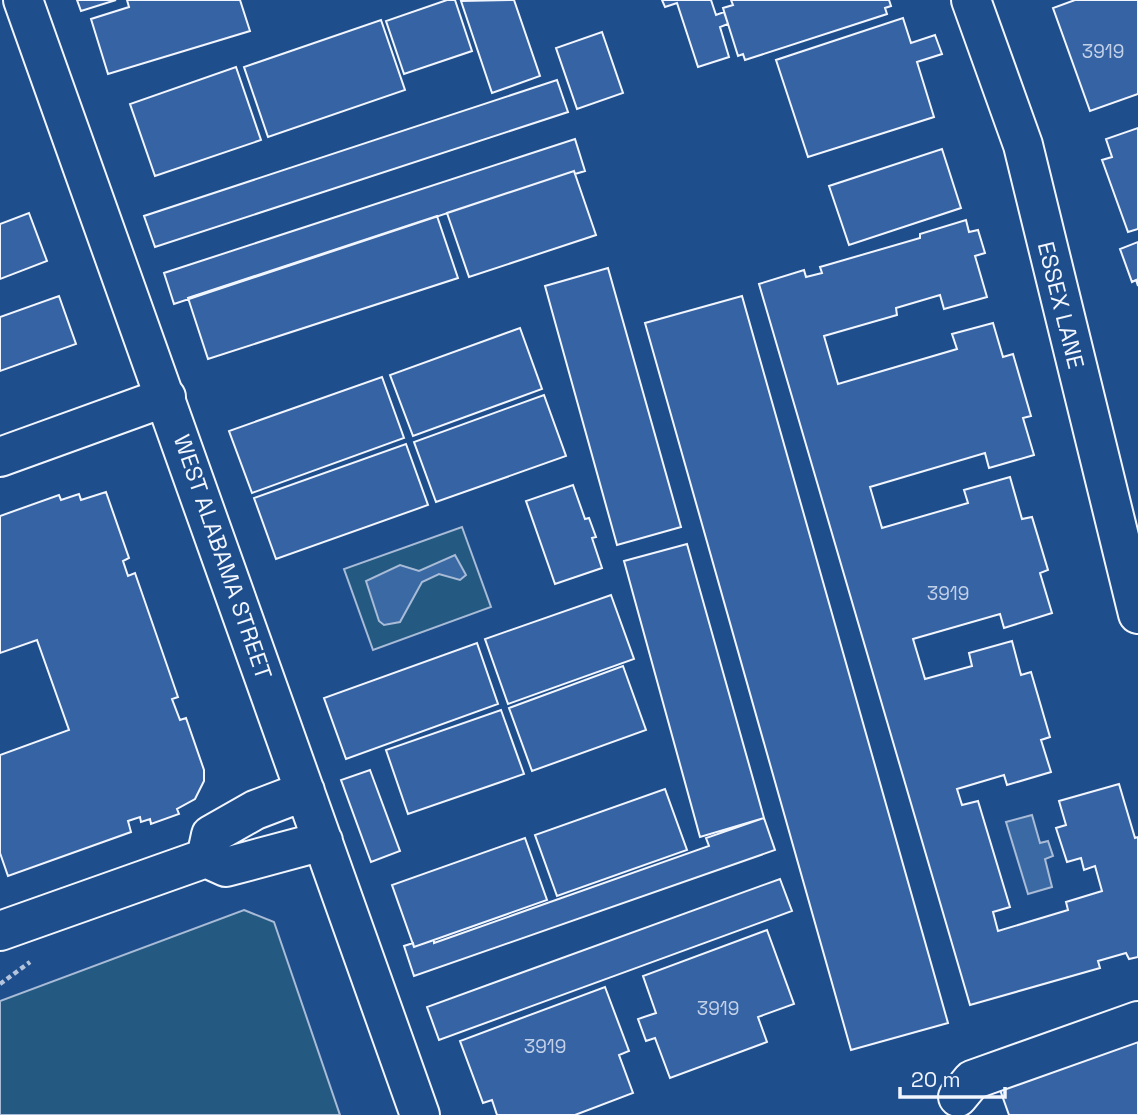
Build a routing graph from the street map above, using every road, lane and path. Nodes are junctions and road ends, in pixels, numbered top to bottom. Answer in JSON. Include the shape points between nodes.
{"nodes":[{"id":1,"x":23,"y":0,"type":"edge"},
{"id":2,"x":971,"y":0,"type":"edge"},
{"id":3,"x":166,"y":397,"type":"junction"},
{"id":4,"x":0,"y":457,"type":"edge"},
{"id":5,"x":1138,"y":614,"type":"edge"},
{"id":6,"x":305,"y":791,"type":"junction"},
{"id":7,"x":323,"y":841,"type":"junction"},
{"id":8,"x":205,"y":858,"type":"junction"},
{"id":9,"x":0,"y":932,"type":"edge"},
{"id":10,"x":0,"y":945,"type":"edge"},
{"id":11,"x":1138,"y":1021,"type":"edge"},
{"id":12,"x":958,"y":1097,"type":"dead end"},
{"id":13,"x":420,"y":1115,"type":"edge"}],
"edges":[{"from":1,"to":3,"type":"street","name":"WEST ALABAMA STREET"},
{"from":2,"to":5,"type":"street","name":"ESSEX LANE","via":[[1023,145]]},
{"from":3,"to":4,"type":"street"},
{"from":3,"to":6,"type":"street","name":"WEST ALABAMA STREET"},
{"from":6,"to":7,"type":"street","name":"WEST ALABAMA STREET"},
{"from":6,"to":8,"type":"street","via":[[255,810],[211,835]]},
{"from":7,"to":8,"type":"street","via":[[226,867]]},
{"from":7,"to":13,"type":"street","name":"WEST ALABAMA STREET"},
{"from":8,"to":9,"type":"street"},
{"from":9,"to":10,"type":"street"},
{"from":11,"to":12,"type":"street","via":[[972,1080]]}]}
